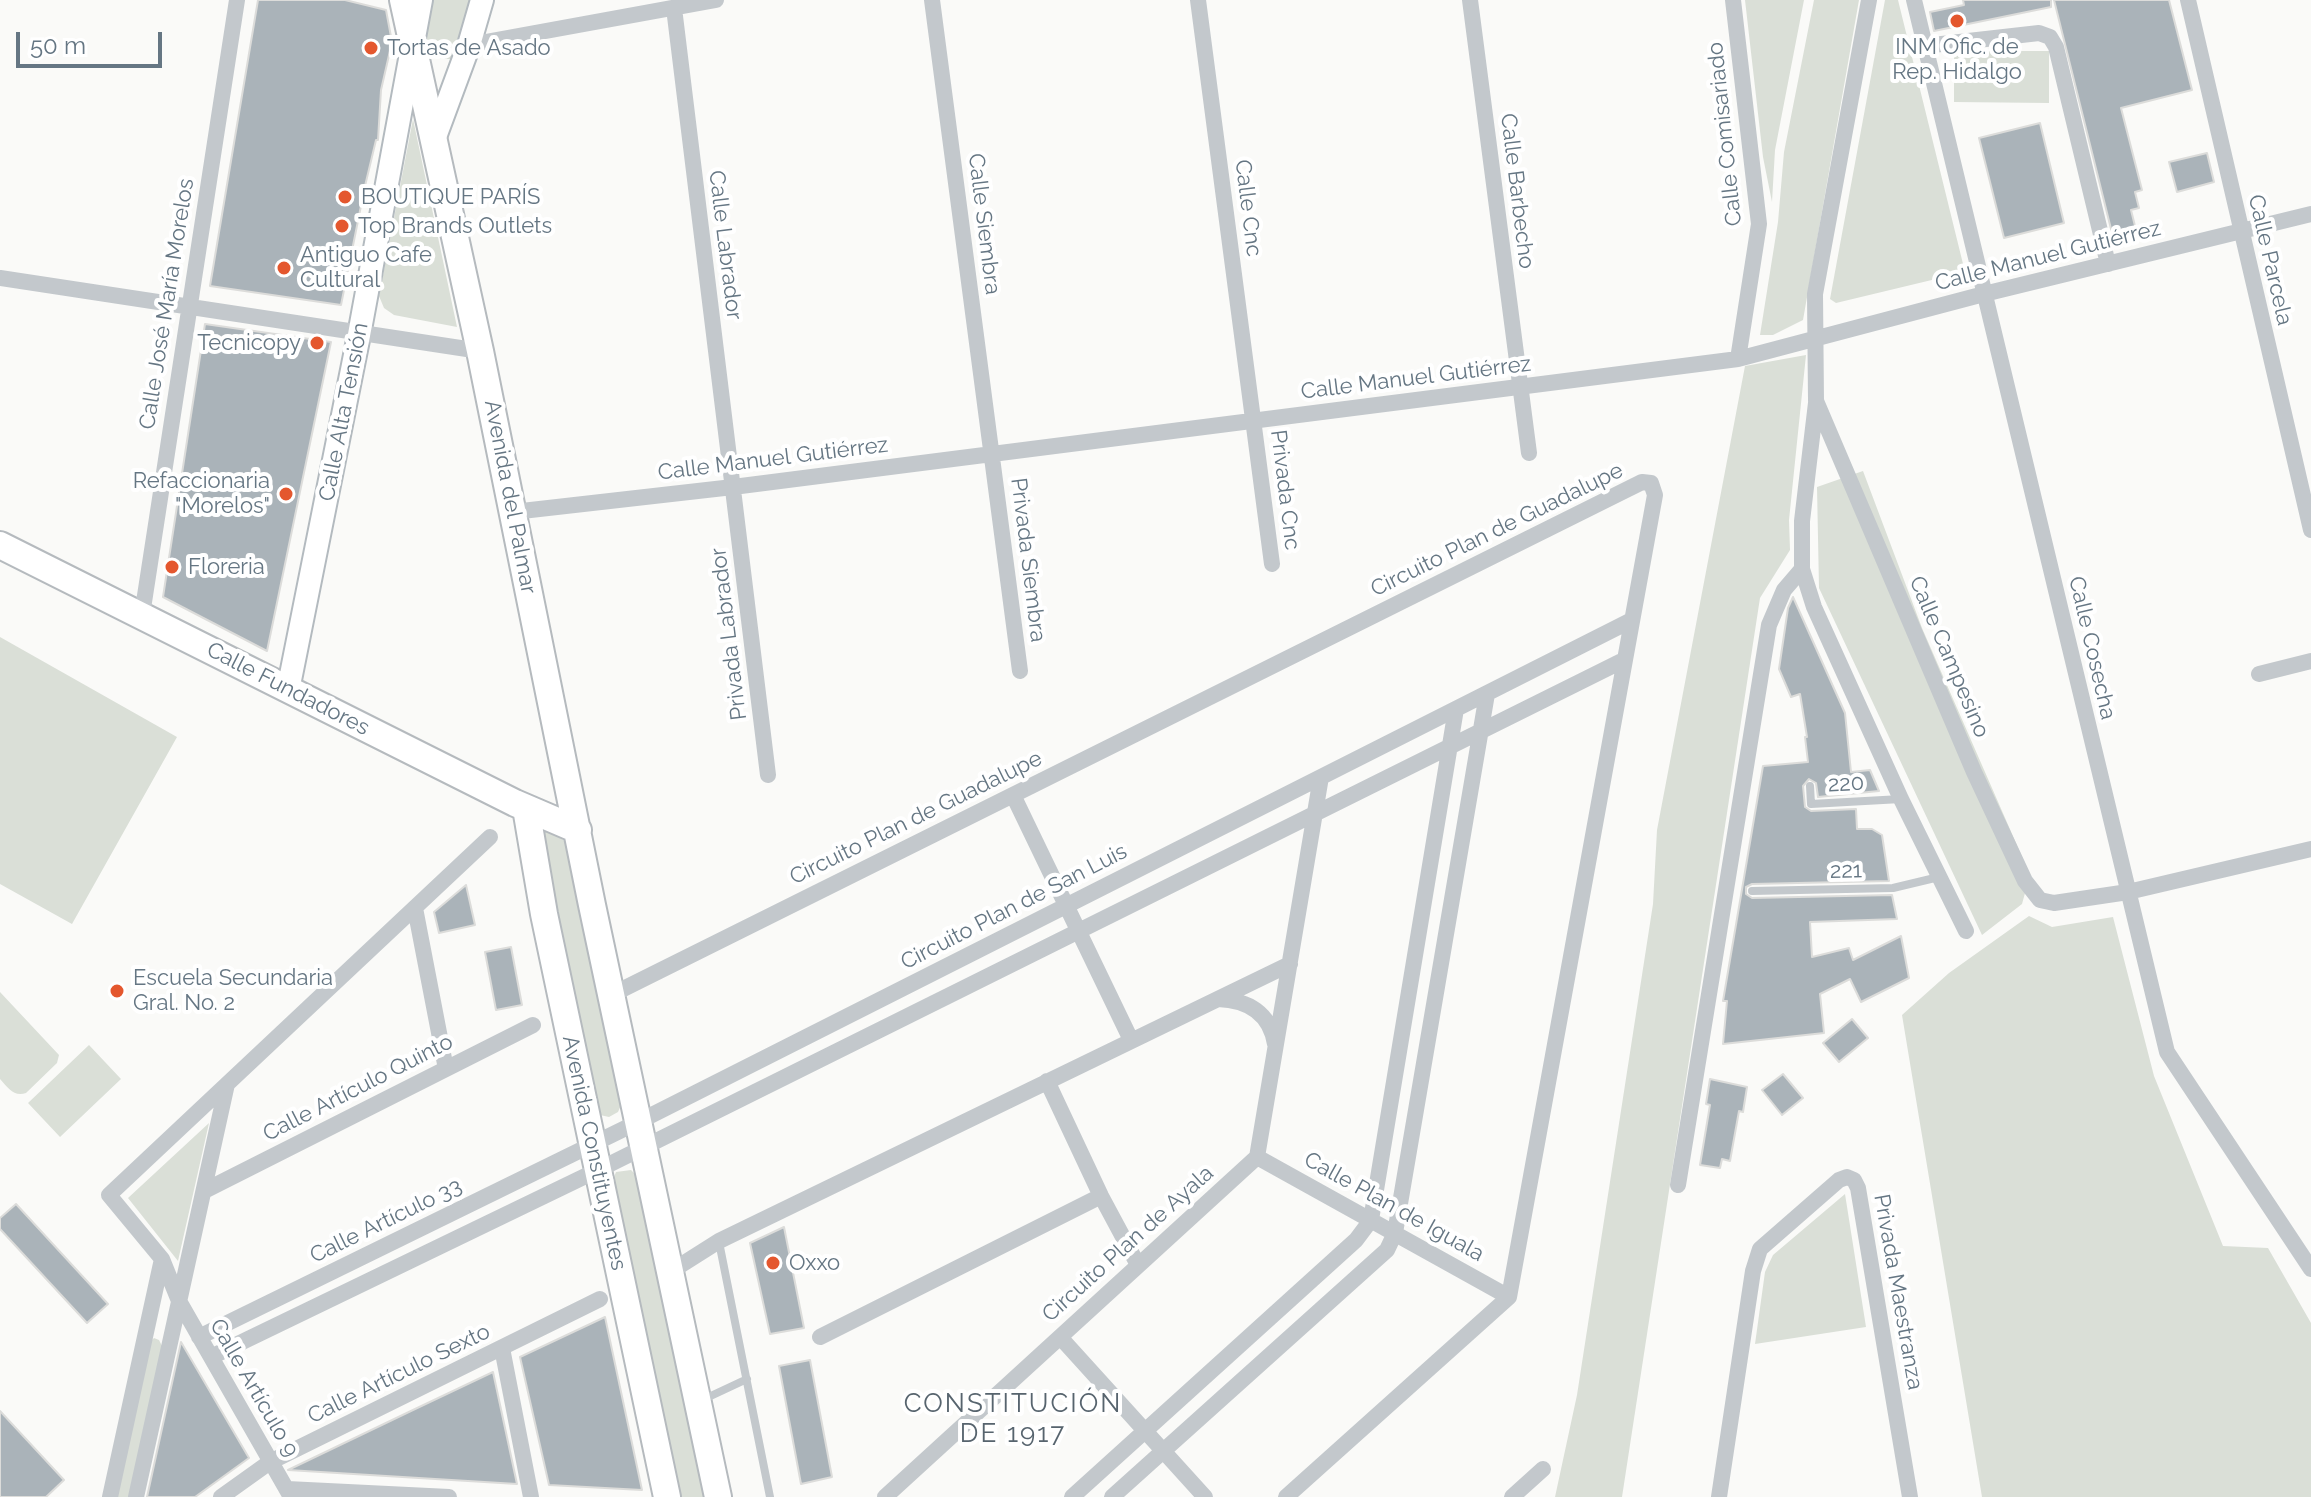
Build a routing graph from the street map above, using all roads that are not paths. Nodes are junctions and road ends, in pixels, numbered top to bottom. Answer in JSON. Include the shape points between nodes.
{"nodes":[{"id":1,"x":237,"y":0,"type":"edge"},
{"id":2,"x":403,"y":0,"type":"edge"},
{"id":3,"x":421,"y":0,"type":"edge"},
{"id":4,"x":482,"y":0,"type":"edge"},
{"id":5,"x":716,"y":0,"type":"edge"},
{"id":6,"x":932,"y":0,"type":"edge"},
{"id":7,"x":1198,"y":0,"type":"edge"},
{"id":8,"x":1470,"y":0,"type":"edge"},
{"id":9,"x":1733,"y":0,"type":"edge"},
{"id":10,"x":1869,"y":0,"type":"edge"},
{"id":11,"x":1914,"y":0,"type":"edge"},
{"id":12,"x":2188,"y":0,"type":"edge"},
{"id":13,"x":674,"y":8,"type":"junction"},
{"id":14,"x":413,"y":39,"type":"junction"},
{"id":15,"x":469,"y":45,"type":"junction"},
{"id":16,"x":1924,"y":46,"type":"junction"},
{"id":17,"x":435,"y":137,"type":"junction"},
{"id":18,"x":2311,"y":214,"type":"edge"},
{"id":19,"x":2240,"y":232,"type":"junction"},
{"id":20,"x":2108,"y":264,"type":"junction"},
{"id":21,"x":0,"y":278,"type":"edge"},
{"id":22,"x":1984,"y":294,"type":"junction"},
{"id":23,"x":189,"y":307,"type":"junction"},
{"id":24,"x":359,"y":335,"type":"junction"},
{"id":25,"x":1816,"y":339,"type":"junction"},
{"id":26,"x":480,"y":351,"type":"junction"},
{"id":27,"x":1738,"y":359,"type":"junction"},
{"id":28,"x":1520,"y":387,"type":"junction"},
{"id":29,"x":1816,"y":401,"type":"junction"},
{"id":30,"x":1254,"y":421,"type":"junction"},
{"id":31,"x":1529,"y":453,"type":"dead end"},
{"id":32,"x":992,"y":454,"type":"junction"},
{"id":33,"x":733,"y":487,"type":"junction"},
{"id":34,"x":513,"y":512,"type":"junction"},
{"id":35,"x":2311,"y":530,"type":"edge"},
{"id":36,"x":0,"y":545,"type":"edge"},
{"id":37,"x":1272,"y":564,"type":"dead end"},
{"id":38,"x":1802,"y":569,"type":"junction"},
{"id":39,"x":142,"y":615,"type":"junction"},
{"id":40,"x":1630,"y":621,"type":"junction"},
{"id":41,"x":1624,"y":660,"type":"junction"},
{"id":42,"x":2311,"y":661,"type":"edge"},
{"id":43,"x":1020,"y":671,"type":"dead end"},
{"id":44,"x":2259,"y":674,"type":"dead end"},
{"id":45,"x":288,"y":690,"type":"junction"},
{"id":46,"x":1487,"y":694,"type":"junction"},
{"id":47,"x":1456,"y":709,"type":"junction"},
{"id":48,"x":1479,"y":731,"type":"junction"},
{"id":49,"x":1450,"y":745,"type":"junction"},
{"id":50,"x":768,"y":775,"type":"dead end"},
{"id":51,"x":1321,"y":777,"type":"junction"},
{"id":52,"x":1810,"y":786,"type":"dead end"},
{"id":53,"x":1013,"y":795,"type":"junction"},
{"id":54,"x":1901,"y":799,"type":"junction"},
{"id":55,"x":526,"y":808,"type":"junction"},
{"id":56,"x":1315,"y":814,"type":"junction"},
{"id":57,"x":578,"y":830,"type":"junction"},
{"id":58,"x":490,"y":837,"type":"dead end"},
{"id":59,"x":2311,"y":849,"type":"edge"},
{"id":60,"x":1940,"y":877,"type":"junction"},
{"id":61,"x":1752,"y":891,"type":"dead end"},
{"id":62,"x":2128,"y":892,"type":"junction"},
{"id":63,"x":1066,"y":905,"type":"junction"},
{"id":64,"x":415,"y":908,"type":"junction"},
{"id":65,"x":1078,"y":930,"type":"junction"},
{"id":66,"x":1966,"y":931,"type":"dead end"},
{"id":67,"x":1290,"y":964,"type":"junction"},
{"id":68,"x":611,"y":995,"type":"junction"},
{"id":69,"x":1216,"y":999,"type":"junction"},
{"id":70,"x":533,"y":1025,"type":"dead end"},
{"id":71,"x":1131,"y":1040,"type":"junction"},
{"id":72,"x":1275,"y":1048,"type":"junction"},
{"id":73,"x":446,"y":1069,"type":"junction"},
{"id":74,"x":1047,"y":1081,"type":"junction"},
{"id":75,"x":227,"y":1084,"type":"junction"},
{"id":76,"x":640,"y":1134,"type":"junction"},
{"id":77,"x":592,"y":1144,"type":"junction"},
{"id":78,"x":1257,"y":1157,"type":"junction"},
{"id":79,"x":598,"y":1170,"type":"junction"},
{"id":80,"x":1678,"y":1185,"type":"dead end"},
{"id":81,"x":204,"y":1191,"type":"junction"},
{"id":82,"x":1101,"y":1196,"type":"junction"},
{"id":83,"x":1371,"y":1220,"type":"junction"},
{"id":84,"x":1395,"y":1233,"type":"junction"},
{"id":85,"x":719,"y":1241,"type":"junction"},
{"id":86,"x":162,"y":1259,"type":"junction"},
{"id":87,"x":1138,"y":1265,"type":"junction"},
{"id":88,"x":2311,"y":1269,"type":"edge"},
{"id":89,"x":670,"y":1272,"type":"junction"},
{"id":90,"x":1509,"y":1297,"type":"junction"},
{"id":91,"x":600,"y":1299,"type":"dead end"},
{"id":92,"x":179,"y":1301,"type":"junction"},
{"id":93,"x":199,"y":1337,"type":"junction"},
{"id":94,"x":820,"y":1337,"type":"dead end"},
{"id":95,"x":1060,"y":1337,"type":"junction"},
{"id":96,"x":502,"y":1348,"type":"junction"},
{"id":97,"x":211,"y":1357,"type":"junction"},
{"id":98,"x":747,"y":1379,"type":"junction"},
{"id":99,"x":697,"y":1402,"type":"junction"},
{"id":100,"x":1146,"y":1433,"type":"junction"},
{"id":101,"x":1164,"y":1452,"type":"junction"},
{"id":102,"x":270,"y":1462,"type":"junction"},
{"id":103,"x":1543,"y":1469,"type":"dead end"},
{"id":104,"x":289,"y":1493,"type":"edge"},
{"id":105,"x":110,"y":1497,"type":"edge"},
{"id":106,"x":136,"y":1497,"type":"edge"},
{"id":107,"x":221,"y":1497,"type":"edge"},
{"id":108,"x":449,"y":1497,"type":"edge"},
{"id":109,"x":531,"y":1497,"type":"edge"},
{"id":110,"x":667,"y":1497,"type":"edge"},
{"id":111,"x":718,"y":1497,"type":"edge"},
{"id":112,"x":770,"y":1497,"type":"edge"},
{"id":113,"x":885,"y":1497,"type":"edge"},
{"id":114,"x":1072,"y":1497,"type":"edge"},
{"id":115,"x":1112,"y":1497,"type":"edge"},
{"id":116,"x":1205,"y":1497,"type":"edge"},
{"id":117,"x":1286,"y":1497,"type":"edge"},
{"id":118,"x":1512,"y":1497,"type":"edge"},
{"id":119,"x":1719,"y":1497,"type":"edge"},
{"id":120,"x":1910,"y":1497,"type":"edge"}],
"edges":[{"from":1,"to":23,"type":"street","name":"Calle José María Morelos"},
{"from":2,"to":14,"type":"main road","name":"Avenida del Palmar"},
{"from":3,"to":14,"type":"street","name":"Calle Alta Tensión"},
{"from":4,"to":15,"type":"street"},
{"from":5,"to":13,"type":"street"},
{"from":6,"to":32,"type":"street","name":"Calle Siembra"},
{"from":7,"to":30,"type":"street","name":"Calle Cnc"},
{"from":8,"to":28,"type":"street","name":"Calle Barbecho"},
{"from":9,"to":27,"type":"street","name":"Calle Comisariado","via":[[1759,224]]},
{"from":10,"to":25,"type":"street","name":"Calle Campesino","via":[[1815,294]]},
{"from":11,"to":16,"type":"street","name":"Calle Cosecha"},
{"from":12,"to":19,"type":"street","name":"Calle Parcela"},
{"from":13,"to":15,"type":"street"},
{"from":13,"to":33,"type":"street","name":"Calle Labrador"},
{"from":14,"to":17,"type":"main road","name":"Avenida del Palmar"},
{"from":14,"to":24,"type":"street","name":"Calle Alta Tensión"},
{"from":15,"to":17,"type":"street"},
{"from":16,"to":20,"type":"street","via":[[2039,33],[2050,37]]},
{"from":16,"to":22,"type":"street","name":"Calle Cosecha"},
{"from":17,"to":26,"type":"main road","name":"Avenida del Palmar"},
{"from":18,"to":19,"type":"street","name":"Calle Manuel Gutiérrez"},
{"from":19,"to":20,"type":"street","name":"Calle Manuel Gutiérrez"},
{"from":19,"to":35,"type":"street","name":"Calle Parcela"},
{"from":20,"to":22,"type":"street","name":"Calle Manuel Gutiérrez"},
{"from":21,"to":23,"type":"street"},
{"from":22,"to":25,"type":"street","name":"Calle Manuel Gutiérrez"},
{"from":22,"to":62,"type":"street","name":"Calle Cosecha"},
{"from":23,"to":24,"type":"street"},
{"from":23,"to":39,"type":"street","name":"Calle José María Morelos"},
{"from":24,"to":26,"type":"street"},
{"from":24,"to":45,"type":"street","name":"Calle Alta Tensión"},
{"from":25,"to":27,"type":"street","name":"Calle Manuel Gutiérrez"},
{"from":25,"to":29,"type":"street","name":"Calle Campesino"},
{"from":26,"to":34,"type":"main road","name":"Avenida del Palmar"},
{"from":27,"to":28,"type":"street","name":"Calle Manuel Gutiérrez"},
{"from":28,"to":30,"type":"street","name":"Calle Manuel Gutiérrez"},
{"from":28,"to":31,"type":"street","name":"Calle Barbecho"},
{"from":29,"to":38,"type":"street"},
{"from":29,"to":62,"type":"street","name":"Calle Campesino","via":[[2025,881],[2040,900],[2054,903]]},
{"from":30,"to":32,"type":"street","name":"Calle Manuel Gutiérrez"},
{"from":30,"to":37,"type":"street","name":"Privada Cnc"},
{"from":32,"to":33,"type":"street","name":"Calle Manuel Gutiérrez"},
{"from":32,"to":43,"type":"street","name":"Privada Siembra"},
{"from":33,"to":34,"type":"street","name":"Calle Manuel Gutiérrez"},
{"from":33,"to":50,"type":"street","name":"Privada Labrador"},
{"from":34,"to":57,"type":"main road","name":"Avenida del Palmar"},
{"from":36,"to":39,"type":"main road","name":"Calle Fundadores"},
{"from":38,"to":54,"type":"street","via":[[1814,607]]},
{"from":38,"to":80,"type":"street","via":[[1784,590],[1769,625]]},
{"from":39,"to":45,"type":"main road","name":"Calle Fundadores"},
{"from":40,"to":41,"type":"street","name":"Circuito Plan de Guadalupe"},
{"from":40,"to":46,"type":"street","name":"Circuito Plan de San Luis"},
{"from":40,"to":53,"type":"street","name":"Circuito Plan de Guadalupe","via":[[1655,495],[1647,482]]},
{"from":41,"to":48,"type":"street","name":"Circuito Plan de San Luis"},
{"from":41,"to":90,"type":"street","name":"Circuito Plan de Guadalupe"},
{"from":42,"to":44,"type":"street"},
{"from":45,"to":55,"type":"main road","name":"Calle Fundadores"},
{"from":46,"to":47,"type":"street","name":"Circuito Plan de San Luis"},
{"from":46,"to":48,"type":"street"},
{"from":47,"to":49,"type":"street"},
{"from":47,"to":51,"type":"street","name":"Circuito Plan de San Luis"},
{"from":48,"to":49,"type":"street","name":"Circuito Plan de San Luis"},
{"from":48,"to":84,"type":"street"},
{"from":49,"to":56,"type":"street","name":"Circuito Plan de San Luis"},
{"from":49,"to":83,"type":"street"},
{"from":51,"to":56,"type":"street"},
{"from":51,"to":63,"type":"street","name":"Circuito Plan de San Luis"},
{"from":52,"to":54,"type":"lane","name":"220","via":[[1811,804]]},
{"from":53,"to":63,"type":"street"},
{"from":53,"to":68,"type":"street","name":"Circuito Plan de Guadalupe"},
{"from":54,"to":60,"type":"street"},
{"from":55,"to":57,"type":"main road","name":"Calle Fundadores"},
{"from":55,"to":77,"type":"main road","name":"Avenida Constituyentes"},
{"from":56,"to":65,"type":"street","name":"Circuito Plan de San Luis"},
{"from":56,"to":67,"type":"street"},
{"from":57,"to":68,"type":"main road","name":"Avenida del Palmar"},
{"from":58,"to":64,"type":"street"},
{"from":59,"to":62,"type":"street","name":"Calle Campesino"},
{"from":60,"to":61,"type":"lane","name":"221","via":[[1893,888]]},
{"from":60,"to":66,"type":"street"},
{"from":62,"to":88,"type":"street","name":"Calle Cosecha","via":[[2167,1052]]},
{"from":63,"to":65,"type":"street"},
{"from":63,"to":76,"type":"street","name":"Circuito Plan de San Luis"},
{"from":64,"to":73,"type":"street"},
{"from":64,"to":75,"type":"street"},
{"from":65,"to":71,"type":"street"},
{"from":65,"to":76,"type":"street","name":"Circuito Plan de San Luis"},
{"from":67,"to":69,"type":"street"},
{"from":67,"to":72,"type":"street"},
{"from":68,"to":76,"type":"main road"},
{"from":69,"to":71,"type":"street"},
{"from":69,"to":72,"type":"street","via":[[1258,1010],[1272,1030]]},
{"from":70,"to":73,"type":"street","name":"Calle Artículo Quinto"},
{"from":71,"to":74,"type":"street"},
{"from":72,"to":78,"type":"street"},
{"from":73,"to":81,"type":"street","name":"Calle Artículo Quinto"},
{"from":74,"to":82,"type":"street"},
{"from":74,"to":85,"type":"street"},
{"from":75,"to":81,"type":"street"},
{"from":75,"to":86,"type":"street","name":"Calle Artículo 9","via":[[109,1195]]},
{"from":76,"to":77,"type":"street","name":"Circuito Plan de San Luis"},
{"from":76,"to":79,"type":"street","name":"Circuito Plan de San Luis"},
{"from":76,"to":89,"type":"main road"},
{"from":77,"to":79,"type":"main road","name":"Avenida Constituyentes"},
{"from":77,"to":93,"type":"street","name":"Calle Artículo 33"},
{"from":78,"to":83,"type":"street","name":"Calle Plan de Iguala"},
{"from":78,"to":87,"type":"street","name":"Circuito Plan de Ayala"},
{"from":79,"to":97,"type":"street"},
{"from":79,"to":110,"type":"main road","name":"Avenida Constituyentes"},
{"from":81,"to":92,"type":"street"},
{"from":82,"to":87,"type":"street"},
{"from":82,"to":94,"type":"street"},
{"from":83,"to":84,"type":"street","name":"Calle Plan de Iguala"},
{"from":83,"to":100,"type":"street","via":[[1356,1240]]},
{"from":84,"to":90,"type":"street","name":"Calle Plan de Iguala"},
{"from":84,"to":101,"type":"street","via":[[1387,1250]]},
{"from":85,"to":89,"type":"street"},
{"from":85,"to":98,"type":"lane"},
{"from":86,"to":92,"type":"street","name":"Calle Artículo 9"},
{"from":86,"to":105,"type":"street"},
{"from":87,"to":95,"type":"street","name":"Circuito Plan de Ayala"},
{"from":89,"to":99,"type":"main road"},
{"from":90,"to":117,"type":"street"},
{"from":91,"to":96,"type":"street","name":"Calle Artículo Sexto"},
{"from":92,"to":93,"type":"street","name":"Calle Artículo 9"},
{"from":92,"to":106,"type":"street"},
{"from":93,"to":97,"type":"street","name":"Calle Artículo 9"},
{"from":95,"to":100,"type":"street"},
{"from":95,"to":113,"type":"street","name":"Circuito Plan de Ayala"},
{"from":96,"to":102,"type":"street","name":"Calle Artículo Sexto"},
{"from":96,"to":109,"type":"street"},
{"from":97,"to":102,"type":"street","name":"Calle Artículo 9"},
{"from":98,"to":99,"type":"lane"},
{"from":98,"to":112,"type":"lane"},
{"from":99,"to":111,"type":"main road"},
{"from":100,"to":101,"type":"street"},
{"from":100,"to":114,"type":"street"},
{"from":101,"to":115,"type":"street"},
{"from":101,"to":116,"type":"street"},
{"from":102,"to":104,"type":"street","name":"Calle Artículo 9"},
{"from":102,"to":107,"type":"street","name":"Calle Artículo Sexto"},
{"from":103,"to":118,"type":"street"},
{"from":104,"to":108,"type":"street"},
{"from":119,"to":120,"type":"street","name":"Privada Maestranza","via":[[1760,1249],[1847,1177],[1858,1188]]}]}
